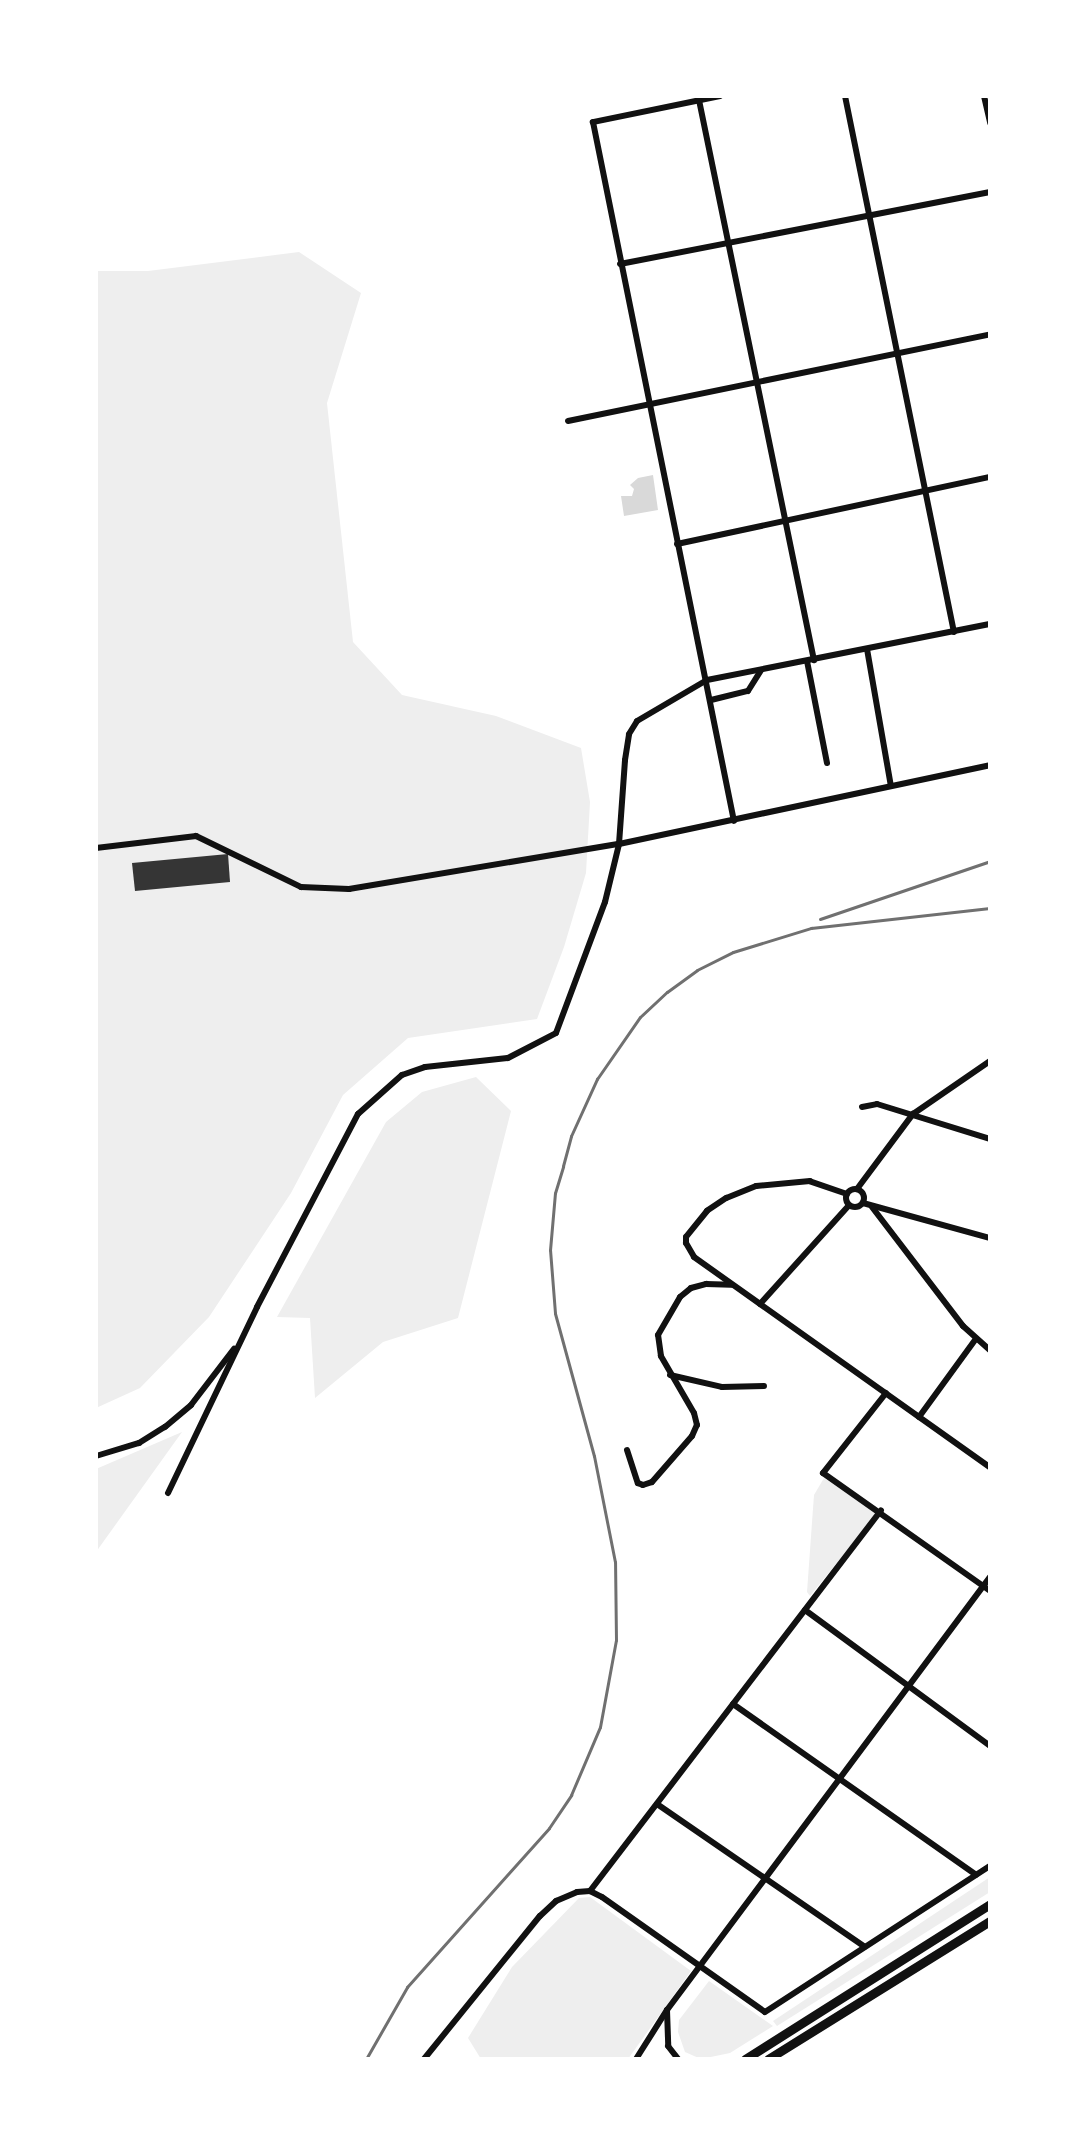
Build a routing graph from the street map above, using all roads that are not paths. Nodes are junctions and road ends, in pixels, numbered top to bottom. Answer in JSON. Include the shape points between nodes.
{"nodes":[{"id":1,"x":720,"y":96,"type":"edge"},
{"id":2,"x":845,"y":96,"type":"edge"},
{"id":3,"x":984,"y":96,"type":"edge"},
{"id":4,"x":699,"y":100,"type":"junction"},
{"id":5,"x":990,"y":123,"type":"edge"},
{"id":6,"x":990,"y":192,"type":"edge"},
{"id":7,"x":871,"y":215,"type":"junction"},
{"id":8,"x":729,"y":243,"type":"junction"},
{"id":9,"x":620,"y":264,"type":"junction"},
{"id":10,"x":990,"y":334,"type":"edge"},
{"id":11,"x":898,"y":353,"type":"junction"},
{"id":12,"x":758,"y":383,"type":"junction"},
{"id":13,"x":650,"y":405,"type":"junction"},
{"id":14,"x":568,"y":421,"type":"dead end"},
{"id":15,"x":990,"y":477,"type":"edge"},
{"id":16,"x":925,"y":492,"type":"junction"},
{"id":17,"x":787,"y":520,"type":"junction"},
{"id":18,"x":677,"y":544,"type":"junction"},
{"id":19,"x":990,"y":624,"type":"edge"},
{"id":20,"x":954,"y":632,"type":"junction"},
{"id":21,"x":867,"y":649,"type":"junction"},
{"id":22,"x":811,"y":660,"type":"junction"},
{"id":23,"x":761,"y":670,"type":"junction"},
{"id":24,"x":707,"y":680,"type":"junction"},
{"id":25,"x":711,"y":700,"type":"junction"},
{"id":26,"x":827,"y":763,"type":"dead end"},
{"id":27,"x":990,"y":765,"type":"edge"},
{"id":28,"x":891,"y":786,"type":"junction"},
{"id":29,"x":734,"y":821,"type":"junction"},
{"id":30,"x":619,"y":844,"type":"junction"},
{"id":31,"x":96,"y":848,"type":"edge"},
{"id":32,"x":990,"y":1061,"type":"edge"},
{"id":33,"x":862,"y":1107,"type":"dead end"},
{"id":34,"x":913,"y":1114,"type":"junction"},
{"id":35,"x":990,"y":1139,"type":"edge"},
{"id":36,"x":857,"y":1189,"type":"junction"},
{"id":37,"x":847,"y":1194,"type":"junction"},
{"id":38,"x":863,"y":1203,"type":"junction"},
{"id":39,"x":849,"y":1205,"type":"junction"},
{"id":40,"x":872,"y":1207,"type":"junction"},
{"id":41,"x":990,"y":1238,"type":"edge"},
{"id":42,"x":734,"y":1286,"type":"junction"},
{"id":43,"x":760,"y":1304,"type":"junction"},
{"id":44,"x":257,"y":1307,"type":"junction"},
{"id":45,"x":975,"y":1340,"type":"junction"},
{"id":46,"x":990,"y":1350,"type":"edge"},
{"id":47,"x":670,"y":1375,"type":"junction"},
{"id":48,"x":764,"y":1386,"type":"dead end"},
{"id":49,"x":886,"y":1393,"type":"junction"},
{"id":50,"x":919,"y":1417,"type":"junction"},
{"id":51,"x":627,"y":1450,"type":"dead end"},
{"id":52,"x":96,"y":1456,"type":"edge"},
{"id":53,"x":990,"y":1467,"type":"edge"},
{"id":54,"x":168,"y":1493,"type":"dead end"},
{"id":55,"x":881,"y":1510,"type":"junction"},
{"id":56,"x":990,"y":1577,"type":"edge"},
{"id":57,"x":983,"y":1586,"type":"junction"},
{"id":58,"x":990,"y":1591,"type":"edge"},
{"id":59,"x":805,"y":1610,"type":"junction"},
{"id":60,"x":907,"y":1685,"type":"junction"},
{"id":61,"x":733,"y":1704,"type":"junction"},
{"id":62,"x":990,"y":1746,"type":"edge"},
{"id":63,"x":840,"y":1779,"type":"junction"},
{"id":64,"x":657,"y":1804,"type":"junction"},
{"id":65,"x":990,"y":1866,"type":"edge"},
{"id":66,"x":976,"y":1875,"type":"junction"},
{"id":67,"x":765,"y":1879,"type":"junction"},
{"id":68,"x":590,"y":1891,"type":"junction"},
{"id":69,"x":990,"y":1904,"type":"edge"},
{"id":70,"x":990,"y":1921,"type":"edge"},
{"id":71,"x":865,"y":1947,"type":"junction"},
{"id":72,"x":701,"y":1966,"type":"junction"},
{"id":73,"x":667,"y":2010,"type":"junction"},
{"id":74,"x":796,"y":2026,"type":"junction"},
{"id":75,"x":424,"y":2059,"type":"edge"},
{"id":76,"x":636,"y":2059,"type":"edge"},
{"id":77,"x":678,"y":2059,"type":"edge"},
{"id":78,"x":735,"y":2059,"type":"edge"},
{"id":79,"x":745,"y":2059,"type":"edge"},
{"id":80,"x":768,"y":2059,"type":"edge"}],
"edges":[{"from":1,"to":4,"type":"street"},
{"from":2,"to":7,"type":"street"},
{"from":3,"to":5,"type":"street"},
{"from":4,"to":8,"type":"street"},
{"from":4,"to":9,"type":"street","via":[[593,122]]},
{"from":6,"to":7,"type":"street"},
{"from":7,"to":8,"type":"street"},
{"from":7,"to":11,"type":"street"},
{"from":8,"to":9,"type":"street"},
{"from":8,"to":12,"type":"street"},
{"from":9,"to":13,"type":"street"},
{"from":10,"to":11,"type":"street"},
{"from":11,"to":12,"type":"street"},
{"from":11,"to":16,"type":"street"},
{"from":12,"to":13,"type":"street"},
{"from":12,"to":17,"type":"street"},
{"from":13,"to":14,"type":"street"},
{"from":13,"to":18,"type":"street"},
{"from":15,"to":16,"type":"street"},
{"from":16,"to":17,"type":"street"},
{"from":16,"to":20,"type":"street"},
{"from":17,"to":18,"type":"street"},
{"from":17,"to":22,"type":"street"},
{"from":18,"to":24,"type":"street"},
{"from":19,"to":20,"type":"street"},
{"from":20,"to":21,"type":"street"},
{"from":21,"to":22,"type":"street"},
{"from":21,"to":28,"type":"street"},
{"from":22,"to":23,"type":"street"},
{"from":22,"to":26,"type":"street"},
{"from":23,"to":24,"type":"street"},
{"from":23,"to":25,"type":"street","via":[[753,688]]},
{"from":24,"to":25,"type":"street"},
{"from":24,"to":30,"type":"street","via":[[647,712],[629,734]]},
{"from":25,"to":29,"type":"street"},
{"from":27,"to":28,"type":"street"},
{"from":28,"to":29,"type":"street"},
{"from":29,"to":30,"type":"street"},
{"from":30,"to":31,"type":"street","via":[[349,889],[301,887],[196,836]]},
{"from":30,"to":44,"type":"street","via":[[605,902],[556,1033],[508,1058],[413,1071],[373,1098],[346,1135]]},
{"from":32,"to":34,"type":"street"},
{"from":33,"to":34,"type":"street","via":[[877,1104]]},
{"from":34,"to":35,"type":"street"},
{"from":34,"to":36,"type":"street"},
{"from":36,"to":37,"type":"street"},
{"from":36,"to":38,"type":"street","via":[[864,1195]]},
{"from":37,"to":39,"type":"street"},
{"from":37,"to":42,"type":"street","via":[[810,1181],[756,1186],[707,1211],[686,1237],[694,1257]]},
{"from":38,"to":39,"type":"street"},
{"from":38,"to":40,"type":"street"},
{"from":39,"to":43,"type":"street"},
{"from":40,"to":41,"type":"street"},
{"from":40,"to":45,"type":"street"},
{"from":42,"to":43,"type":"street"},
{"from":42,"to":47,"type":"street","via":[[706,1284],[680,1297],[658,1335]]},
{"from":43,"to":49,"type":"street"},
{"from":44,"to":52,"type":"street","via":[[220,1370],[191,1405],[139,1443]]},
{"from":44,"to":54,"type":"street"},
{"from":45,"to":46,"type":"street"},
{"from":45,"to":50,"type":"street"},
{"from":47,"to":48,"type":"street","via":[[722,1387]]},
{"from":47,"to":51,"type":"street","via":[[694,1413],[697,1425],[692,1436],[652,1482],[643,1485]]},
{"from":49,"to":50,"type":"street"},
{"from":49,"to":55,"type":"street","via":[[823,1473]]},
{"from":50,"to":53,"type":"street"},
{"from":55,"to":57,"type":"street"},
{"from":55,"to":59,"type":"street"},
{"from":56,"to":57,"type":"street"},
{"from":57,"to":58,"type":"street"},
{"from":57,"to":60,"type":"street"},
{"from":59,"to":60,"type":"street"},
{"from":59,"to":61,"type":"street"},
{"from":60,"to":62,"type":"street"},
{"from":60,"to":63,"type":"street"},
{"from":61,"to":63,"type":"street"},
{"from":61,"to":64,"type":"street"},
{"from":63,"to":66,"type":"street"},
{"from":63,"to":67,"type":"street"},
{"from":64,"to":67,"type":"street"},
{"from":64,"to":68,"type":"street"},
{"from":65,"to":66,"type":"street"},
{"from":66,"to":71,"type":"street"},
{"from":67,"to":71,"type":"street"},
{"from":67,"to":72,"type":"street"},
{"from":68,"to":72,"type":"street"},
{"from":68,"to":75,"type":"street","via":[[556,1901],[540,1916]]},
{"from":69,"to":74,"type":"highway"},
{"from":70,"to":80,"type":"highway"},
{"from":71,"to":72,"type":"street","via":[[765,2012]]},
{"from":72,"to":73,"type":"street"},
{"from":73,"to":76,"type":"street"},
{"from":73,"to":77,"type":"street","via":[[668,2046]]},
{"from":74,"to":78,"type":"highway"},
{"from":74,"to":79,"type":"highway"}]}
